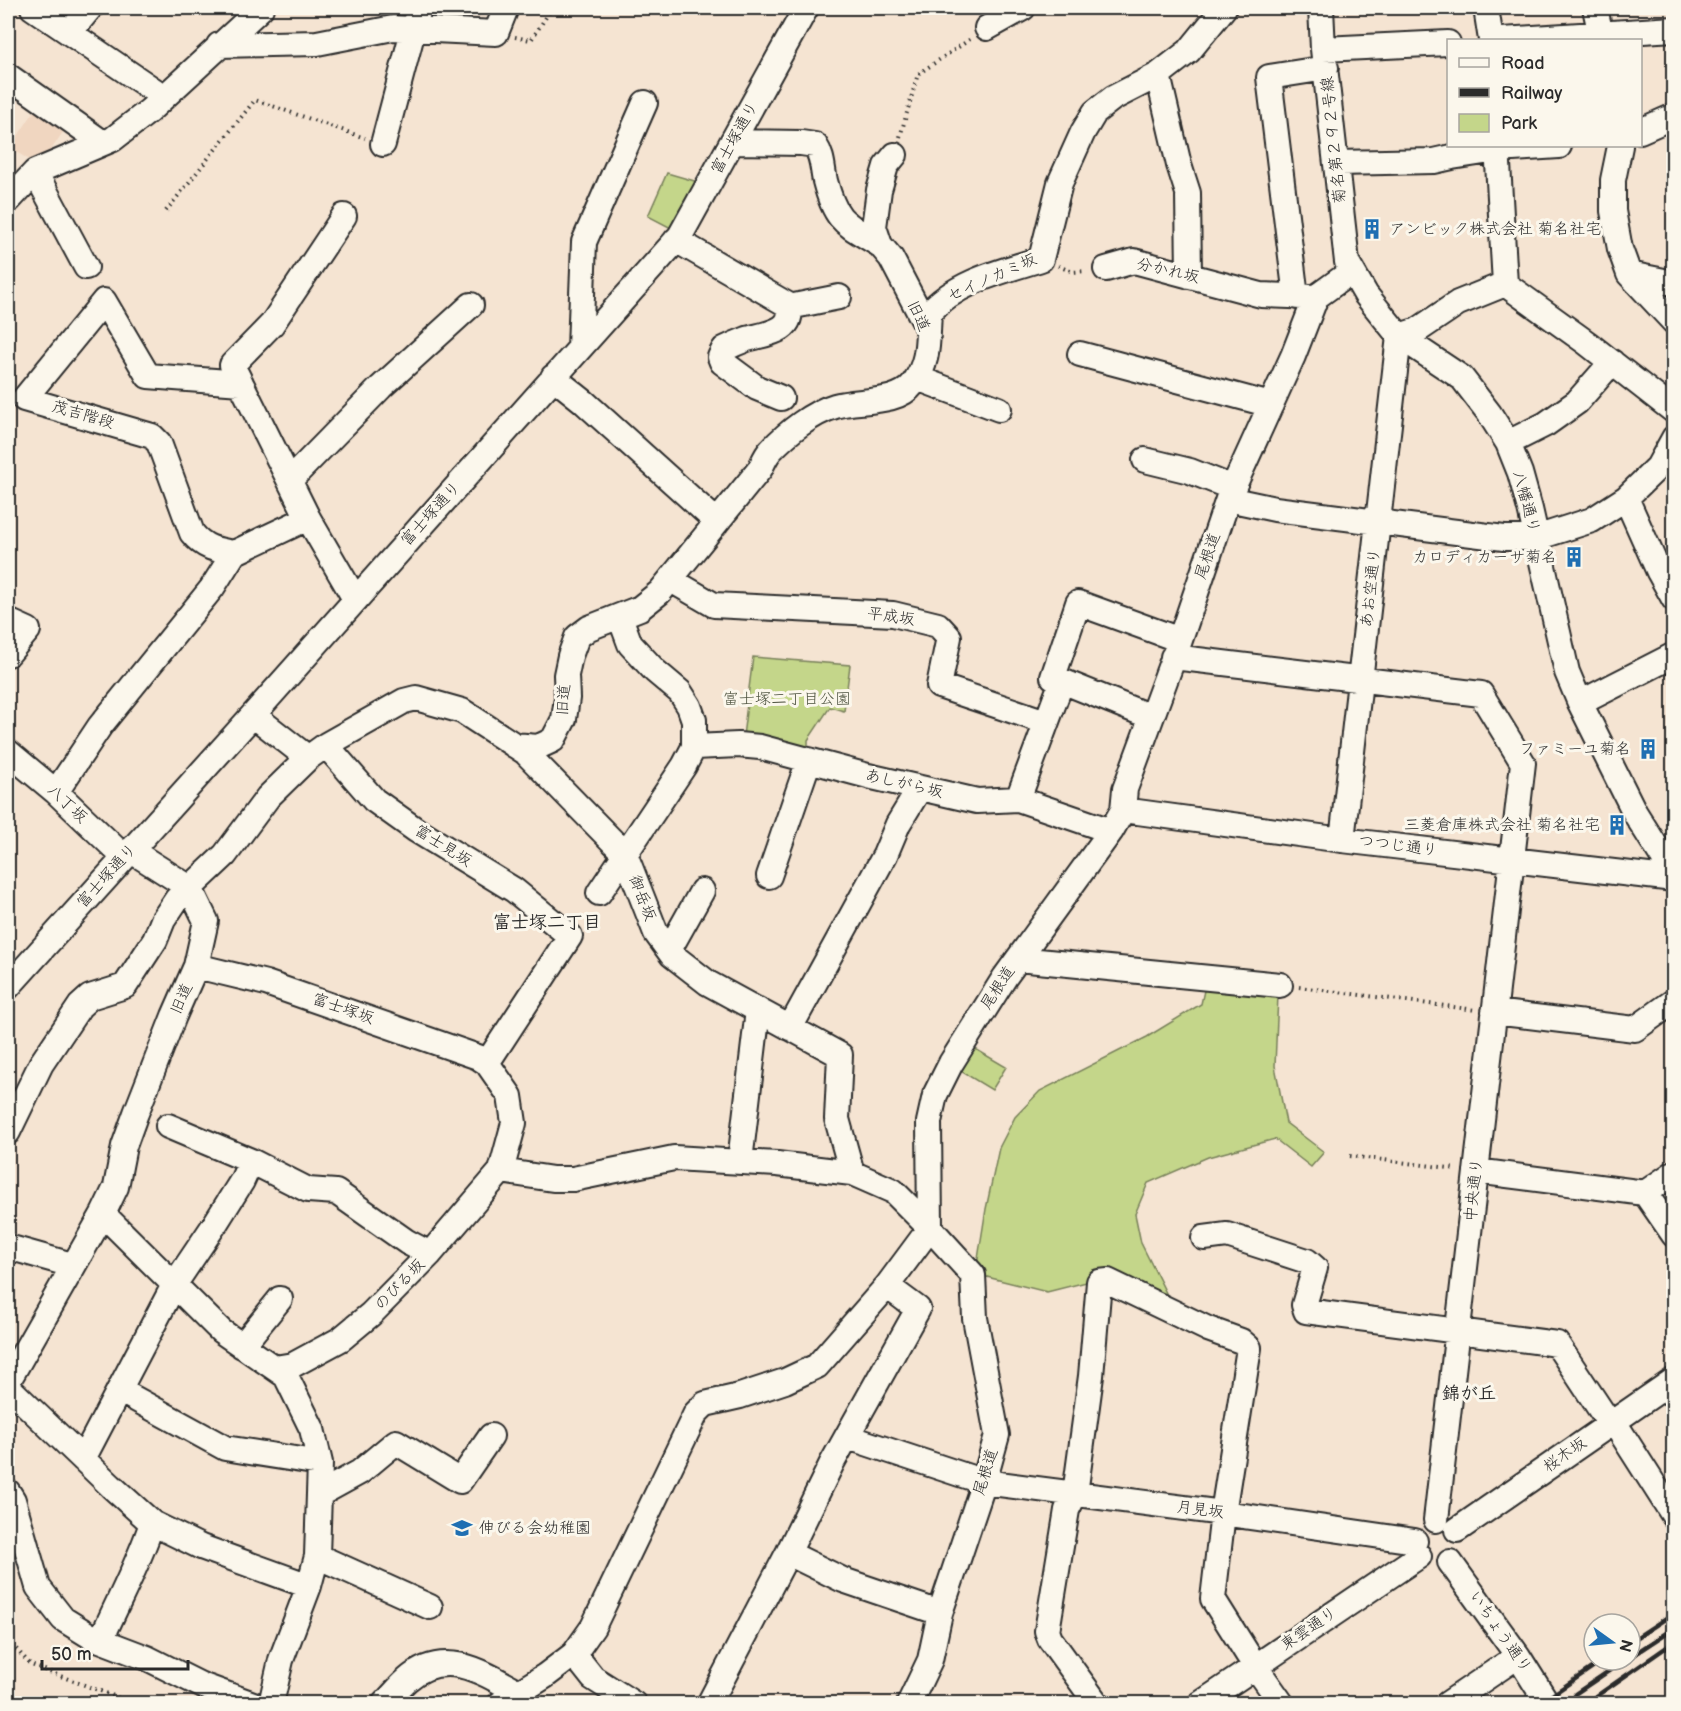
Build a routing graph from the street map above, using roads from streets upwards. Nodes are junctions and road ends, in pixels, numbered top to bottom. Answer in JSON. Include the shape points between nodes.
{"nodes":[{"id":1,"x":33,"y":8,"type":"edge"},
{"id":2,"x":90,"y":8,"type":"edge"},
{"id":3,"x":261,"y":8,"type":"edge"},
{"id":4,"x":506,"y":8,"type":"edge"},
{"id":5,"x":806,"y":8,"type":"edge"},
{"id":6,"x":1023,"y":8,"type":"edge"},
{"id":7,"x":1224,"y":8,"type":"edge"},
{"id":8,"x":1321,"y":8,"type":"edge"},
{"id":9,"x":1486,"y":8,"type":"edge"},
{"id":10,"x":1595,"y":8,"type":"edge"},
{"id":11,"x":416,"y":18,"type":"edge"},
{"id":12,"x":987,"y":28,"type":"road end"},
{"id":13,"x":1674,"y":29,"type":"edge"},
{"id":14,"x":70,"y":32,"type":"junction"},
{"id":15,"x":1602,"y":37,"type":"edge"},
{"id":16,"x":1491,"y":39,"type":"edge"},
{"id":17,"x":1535,"y":39,"type":"edge"},
{"id":18,"x":1447,"y":43,"type":"edge"},
{"id":19,"x":219,"y":45,"type":"junction"},
{"id":20,"x":1325,"y":59,"type":"junction"},
{"id":21,"x":1158,"y":75,"type":"junction"},
{"id":22,"x":8,"y":76,"type":"edge"},
{"id":23,"x":164,"y":97,"type":"junction"},
{"id":24,"x":645,"y":103,"type":"dead end"},
{"id":25,"x":1674,"y":116,"type":"edge"},
{"id":26,"x":1642,"y":131,"type":"edge"},
{"id":27,"x":733,"y":142,"type":"junction"},
{"id":28,"x":103,"y":143,"type":"junction"},
{"id":29,"x":383,"y":144,"type":"road end"},
{"id":30,"x":1528,"y":147,"type":"edge"},
{"id":31,"x":1620,"y":147,"type":"edge"},
{"id":32,"x":1497,"y":148,"type":"edge"},
{"id":33,"x":895,"y":155,"type":"road end"},
{"id":34,"x":1336,"y":163,"type":"junction"},
{"id":35,"x":35,"y":172,"type":"junction"},
{"id":36,"x":8,"y":201,"type":"edge"},
{"id":37,"x":344,"y":216,"type":"dead end"},
{"id":38,"x":676,"y":240,"type":"junction"},
{"id":39,"x":885,"y":252,"type":"junction"},
{"id":40,"x":86,"y":267,"type":"dead end"},
{"id":41,"x":1106,"y":269,"type":"road end"},
{"id":42,"x":1352,"y":271,"type":"junction"},
{"id":43,"x":1629,"y":274,"type":"junction"},
{"id":44,"x":1189,"y":276,"type":"junction"},
{"id":45,"x":1674,"y":283,"type":"edge"},
{"id":46,"x":1505,"y":284,"type":"junction"},
{"id":47,"x":839,"y":297,"type":"dead end"},
{"id":48,"x":1306,"y":297,"type":"junction"},
{"id":49,"x":471,"y":305,"type":"dead end"},
{"id":50,"x":789,"y":307,"type":"junction"},
{"id":51,"x":1674,"y":322,"type":"edge"},
{"id":52,"x":928,"y":329,"type":"junction"},
{"id":53,"x":1399,"y":336,"type":"junction"},
{"id":54,"x":580,"y":348,"type":"junction"},
{"id":55,"x":1080,"y":354,"type":"dead end"},
{"id":56,"x":1612,"y":362,"type":"junction"},
{"id":57,"x":553,"y":377,"type":"junction"},
{"id":58,"x":917,"y":378,"type":"junction"},
{"id":59,"x":241,"y":383,"type":"junction"},
{"id":60,"x":781,"y":398,"type":"dead end"},
{"id":61,"x":1271,"y":405,"type":"junction"},
{"id":62,"x":999,"y":409,"type":"dead end"},
{"id":63,"x":1674,"y":411,"type":"edge"},
{"id":64,"x":1674,"y":438,"type":"edge"},
{"id":65,"x":1508,"y":443,"type":"junction"},
{"id":66,"x":1144,"y":460,"type":"dead end"},
{"id":67,"x":290,"y":480,"type":"junction"},
{"id":68,"x":1230,"y":493,"type":"junction"},
{"id":69,"x":1626,"y":498,"type":"junction"},
{"id":70,"x":308,"y":518,"type":"junction"},
{"id":71,"x":717,"y":522,"type":"junction"},
{"id":72,"x":1378,"y":522,"type":"junction"},
{"id":73,"x":1536,"y":538,"type":"junction"},
{"id":74,"x":234,"y":554,"type":"junction"},
{"id":75,"x":672,"y":580,"type":"junction"},
{"id":76,"x":355,"y":599,"type":"junction"},
{"id":77,"x":1674,"y":599,"type":"edge"},
{"id":78,"x":620,"y":617,"type":"junction"},
{"id":79,"x":8,"y":621,"type":"edge"},
{"id":80,"x":1177,"y":648,"type":"junction"},
{"id":81,"x":8,"y":654,"type":"edge"},
{"id":82,"x":1674,"y":655,"type":"edge"},
{"id":83,"x":1360,"y":680,"type":"junction"},
{"id":84,"x":1062,"y":681,"type":"junction"},
{"id":85,"x":1580,"y":703,"type":"junction"},
{"id":86,"x":253,"y":716,"type":"junction"},
{"id":87,"x":1151,"y":717,"type":"junction"},
{"id":88,"x":1046,"y":722,"type":"junction"},
{"id":89,"x":514,"y":744,"type":"junction"},
{"id":90,"x":694,"y":747,"type":"junction"},
{"id":91,"x":8,"y":752,"type":"edge"},
{"id":92,"x":317,"y":752,"type":"junction"},
{"id":93,"x":809,"y":760,"type":"junction"},
{"id":94,"x":920,"y":788,"type":"junction"},
{"id":95,"x":56,"y":792,"type":"junction"},
{"id":96,"x":1017,"y":799,"type":"junction"},
{"id":97,"x":1123,"y":810,"type":"junction"},
{"id":98,"x":1111,"y":831,"type":"junction"},
{"id":99,"x":1342,"y":840,"type":"junction"},
{"id":100,"x":1666,"y":846,"type":"edge"},
{"id":101,"x":127,"y":854,"type":"junction"},
{"id":102,"x":625,"y":854,"type":"junction"},
{"id":103,"x":1512,"y":860,"type":"junction"},
{"id":104,"x":769,"y":876,"type":"dead end"},
{"id":105,"x":1674,"y":877,"type":"edge"},
{"id":106,"x":190,"y":888,"type":"junction"},
{"id":107,"x":702,"y":891,"type":"dead end"},
{"id":108,"x":599,"y":893,"type":"dead end"},
{"id":109,"x":669,"y":950,"type":"junction"},
{"id":110,"x":1018,"y":959,"type":"junction"},
{"id":111,"x":196,"y":966,"type":"junction"},
{"id":112,"x":1280,"y":985,"type":"road end"},
{"id":113,"x":8,"y":987,"type":"edge"},
{"id":114,"x":1674,"y":1001,"type":"edge"},
{"id":115,"x":758,"y":1011,"type":"junction"},
{"id":116,"x":1494,"y":1012,"type":"junction"},
{"id":117,"x":790,"y":1028,"type":"junction"},
{"id":118,"x":487,"y":1063,"type":"junction"},
{"id":119,"x":168,"y":1126,"type":"dead end"},
{"id":120,"x":8,"y":1132,"type":"edge"},
{"id":121,"x":251,"y":1161,"type":"junction"},
{"id":122,"x":740,"y":1161,"type":"junction"},
{"id":123,"x":501,"y":1171,"type":"junction"},
{"id":124,"x":1476,"y":1171,"type":"junction"},
{"id":125,"x":852,"y":1173,"type":"junction"},
{"id":126,"x":1674,"y":1173,"type":"edge"},
{"id":127,"x":1645,"y":1193,"type":"junction"},
{"id":128,"x":103,"y":1214,"type":"junction"},
{"id":129,"x":930,"y":1228,"type":"junction"},
{"id":130,"x":1674,"y":1235,"type":"edge"},
{"id":131,"x":1204,"y":1238,"type":"dead end"},
{"id":132,"x":8,"y":1246,"type":"edge"},
{"id":133,"x":430,"y":1254,"type":"junction"},
{"id":134,"x":72,"y":1265,"type":"junction"},
{"id":135,"x":174,"y":1285,"type":"junction"},
{"id":136,"x":887,"y":1286,"type":"junction"},
{"id":137,"x":280,"y":1299,"type":"dead end"},
{"id":138,"x":1458,"y":1331,"type":"junction"},
{"id":139,"x":242,"y":1346,"type":"junction"},
{"id":140,"x":275,"y":1368,"type":"junction"},
{"id":141,"x":1674,"y":1380,"type":"edge"},
{"id":142,"x":8,"y":1381,"type":"edge"},
{"id":143,"x":8,"y":1387,"type":"edge"},
{"id":144,"x":119,"y":1390,"type":"junction"},
{"id":145,"x":1612,"y":1423,"type":"junction"},
{"id":146,"x":491,"y":1436,"type":"dead end"},
{"id":147,"x":848,"y":1437,"type":"junction"},
{"id":148,"x":83,"y":1458,"type":"junction"},
{"id":149,"x":320,"y":1463,"type":"junction"},
{"id":150,"x":984,"y":1482,"type":"junction"},
{"id":151,"x":8,"y":1492,"type":"edge"},
{"id":152,"x":320,"y":1494,"type":"junction"},
{"id":153,"x":1075,"y":1494,"type":"junction"},
{"id":154,"x":1223,"y":1513,"type":"junction"},
{"id":155,"x":1674,"y":1516,"type":"edge"},
{"id":156,"x":152,"y":1523,"type":"junction"},
{"id":157,"x":1447,"y":1525,"type":"junction"},
{"id":158,"x":1417,"y":1548,"type":"junction"},
{"id":159,"x":788,"y":1553,"type":"junction"},
{"id":160,"x":317,"y":1556,"type":"junction"},
{"id":161,"x":1450,"y":1562,"type":"junction"},
{"id":162,"x":309,"y":1586,"type":"junction"},
{"id":163,"x":430,"y":1607,"type":"dead end"},
{"id":164,"x":940,"y":1613,"type":"junction"},
{"id":165,"x":101,"y":1640,"type":"junction"},
{"id":166,"x":574,"y":1654,"type":"junction"},
{"id":167,"x":1518,"y":1656,"type":"junction"},
{"id":168,"x":1255,"y":1666,"type":"junction"},
{"id":169,"x":509,"y":1698,"type":"edge"},
{"id":170,"x":253,"y":1704,"type":"edge"},
{"id":171,"x":271,"y":1704,"type":"edge"},
{"id":172,"x":384,"y":1704,"type":"edge"},
{"id":173,"x":634,"y":1704,"type":"edge"},
{"id":174,"x":709,"y":1704,"type":"edge"},
{"id":175,"x":909,"y":1704,"type":"edge"},
{"id":176,"x":1097,"y":1704,"type":"edge"},
{"id":177,"x":1200,"y":1704,"type":"edge"},
{"id":178,"x":1282,"y":1704,"type":"edge"},
{"id":179,"x":1447,"y":1704,"type":"edge"},
{"id":180,"x":1548,"y":1704,"type":"edge"}],
"edges":[{"from":1,"to":14,"type":"street"},
{"from":2,"to":14,"type":"street"},
{"from":3,"to":19,"type":"street"},
{"from":4,"to":11,"type":"street","via":[[496,33]]},
{"from":5,"to":27,"type":"street","name":"富士塚通り"},
{"from":6,"to":12,"type":"street"},
{"from":7,"to":21,"type":"street","name":"セイノカミ坂","via":[[1189,51]]},
{"from":8,"to":20,"type":"street","name":"菊名第２９２号線"},
{"from":9,"to":16,"type":"street"},
{"from":10,"to":15,"type":"street"},
{"from":11,"to":19,"type":"street","via":[[393,28],[317,43]]},
{"from":11,"to":29,"type":"street"},
{"from":13,"to":15,"type":"street"},
{"from":14,"to":23,"type":"street"},
{"from":15,"to":17,"type":"street"},
{"from":18,"to":20,"type":"street"},
{"from":19,"to":23,"type":"street"},
{"from":20,"to":34,"type":"street","name":"菊名第２９２号線"},
{"from":20,"to":48,"type":"street","via":[[1269,77]]},
{"from":21,"to":44,"type":"street","via":[[1188,193]]},
{"from":21,"to":52,"type":"street","name":"セイノカミ坂","via":[[1095,112],[1060,183],[1041,259],[984,278],[946,297],[928,313]]},
{"from":22,"to":28,"type":"street"},
{"from":23,"to":28,"type":"street"},
{"from":24,"to":54,"type":"street","via":[[584,242]]},
{"from":25,"to":26,"type":"street"},
{"from":27,"to":38,"type":"street","name":"富士塚通り"},
{"from":27,"to":39,"type":"street","via":[[815,146],[821,155],[835,211],[842,221]]},
{"from":28,"to":35,"type":"street"},
{"from":30,"to":32,"type":"street"},
{"from":31,"to":43,"type":"street","via":[[1613,180],[1613,212]]},
{"from":32,"to":34,"type":"street","via":[[1434,161]]},
{"from":32,"to":46,"type":"street"},
{"from":33,"to":39,"type":"street","name":"旧道","via":[[886,166],[879,190],[874,227]]},
{"from":34,"to":42,"type":"street","name":"菊名第２９２号線","via":[[1347,262]]},
{"from":35,"to":36,"type":"street"},
{"from":35,"to":40,"type":"street"},
{"from":37,"to":59,"type":"street","via":[[272,324],[232,365]]},
{"from":38,"to":50,"type":"street"},
{"from":38,"to":54,"type":"street","name":"富士塚通り"},
{"from":39,"to":52,"type":"street","name":"旧道"},
{"from":41,"to":44,"type":"street","name":"分かれ坂","via":[[1134,261]]},
{"from":42,"to":48,"type":"street"},
{"from":42,"to":53,"type":"street","name":"八幡通り"},
{"from":43,"to":45,"type":"street"},
{"from":43,"to":51,"type":"street"},
{"from":44,"to":48,"type":"street","name":"分かれ坂","via":[[1261,295]]},
{"from":46,"to":53,"type":"street","via":[[1458,303],[1418,330]]},
{"from":46,"to":56,"type":"street"},
{"from":47,"to":50,"type":"street"},
{"from":48,"to":61,"type":"street","name":"尾根道","via":[[1293,356]]},
{"from":49,"to":67,"type":"street","via":[[381,387]]},
{"from":50,"to":60,"type":"street","via":[[789,317],[779,332],[724,349],[720,357],[757,388]]},
{"from":52,"to":58,"type":"street","name":"旧道","via":[[925,361]]},
{"from":53,"to":65,"type":"street","name":"八幡通り","via":[[1462,378]]},
{"from":53,"to":72,"type":"street","name":"あお空通り"},
{"from":54,"to":57,"type":"street","name":"富士塚通り"},
{"from":55,"to":61,"type":"street"},
{"from":56,"to":63,"type":"street"},
{"from":56,"to":65,"type":"street","via":[[1577,402],[1546,424]]},
{"from":57,"to":71,"type":"street"},
{"from":57,"to":76,"type":"street","name":"富士塚通り"},
{"from":58,"to":62,"type":"street"},
{"from":58,"to":71,"type":"street","name":"旧道","via":[[900,394],[837,405],[806,421],[770,451]]},
{"from":59,"to":67,"type":"street"},
{"from":59,"to":74,"type":"street","name":"茂吉階段","via":[[148,376],[104,301],[24,399],[152,436],[159,443],[192,533],[213,550]]},
{"from":61,"to":68,"type":"street","name":"尾根道"},
{"from":64,"to":69,"type":"street","via":[[1658,467]]},
{"from":65,"to":73,"type":"street","name":"八幡通り","via":[[1520,473]]},
{"from":66,"to":68,"type":"street","via":[[1190,471]]},
{"from":67,"to":70,"type":"street"},
{"from":68,"to":72,"type":"street","via":[[1275,509]]},
{"from":68,"to":80,"type":"street","name":"尾根道"},
{"from":69,"to":73,"type":"street","via":[[1592,520]]},
{"from":69,"to":77,"type":"street"},
{"from":70,"to":74,"type":"street"},
{"from":70,"to":76,"type":"street"},
{"from":71,"to":75,"type":"street","name":"旧道"},
{"from":72,"to":73,"type":"street"},
{"from":72,"to":83,"type":"street","name":"あお空通り"},
{"from":73,"to":85,"type":"street","name":"八幡通り","via":[[1567,672]]},
{"from":74,"to":95,"type":"street","via":[[212,588],[100,726]]},
{"from":75,"to":78,"type":"street","name":"旧道","via":[[640,608]]},
{"from":75,"to":88,"type":"street","name":"平成坂","via":[[714,606],[893,614],[938,625],[949,637],[939,686]]},
{"from":76,"to":86,"type":"street","name":"富士塚通り"},
{"from":78,"to":89,"type":"street","name":"旧道","via":[[589,628],[577,638],[566,675],[564,719],[553,740],[538,747]]},
{"from":78,"to":90,"type":"street","via":[[630,644],[680,692],[689,706],[694,720]]},
{"from":79,"to":81,"type":"street","via":[[28,630]]},
{"from":80,"to":83,"type":"street"},
{"from":80,"to":84,"type":"street","via":[[1078,603],[1053,677]]},
{"from":80,"to":87,"type":"street","name":"尾根道"},
{"from":82,"to":85,"type":"street"},
{"from":83,"to":99,"type":"street","name":"あお空通り"},
{"from":83,"to":103,"type":"street","name":"中央通り","via":[[1481,694],[1523,763]]},
{"from":84,"to":87,"type":"street"},
{"from":84,"to":88,"type":"street"},
{"from":85,"to":100,"type":"street","name":"八幡通り","via":[[1635,813]]},
{"from":86,"to":92,"type":"street","name":"富士見坂"},
{"from":86,"to":101,"type":"street","name":"富士塚通り"},
{"from":87,"to":97,"type":"street","name":"尾根道","via":[[1125,789]]},
{"from":88,"to":96,"type":"street"},
{"from":89,"to":92,"type":"street","via":[[462,711],[416,698],[404,701]]},
{"from":89,"to":102,"type":"street","name":"御岳坂"},
{"from":90,"to":93,"type":"street","name":"あしがら坂","via":[[760,747]]},
{"from":90,"to":102,"type":"street"},
{"from":91,"to":95,"type":"street","name":"八丁坂"},
{"from":92,"to":106,"type":"street","via":[[268,797],[225,855]]},
{"from":92,"to":118,"type":"street","name":"富士見坂","via":[[374,800],[514,890],[570,936]]},
{"from":93,"to":94,"type":"street","name":"あしがら坂"},
{"from":93,"to":104,"type":"street"},
{"from":94,"to":96,"type":"street","name":"あしがら坂","via":[[977,801]]},
{"from":94,"to":117,"type":"street"},
{"from":95,"to":101,"type":"street","name":"八丁坂"},
{"from":96,"to":98,"type":"street","name":"あしがら坂"},
{"from":97,"to":98,"type":"street","name":"尾根道"},
{"from":97,"to":99,"type":"street","name":"つつじ通り"},
{"from":98,"to":110,"type":"street","name":"尾根道"},
{"from":99,"to":103,"type":"street","name":"つつじ通り"},
{"from":100,"to":105,"type":"street","name":"八幡通り"},
{"from":101,"to":106,"type":"street","name":"八丁坂"},
{"from":101,"to":113,"type":"street","name":"富士塚通り"},
{"from":102,"to":108,"type":"street"},
{"from":102,"to":109,"type":"street","name":"御岳坂","via":[[656,933]]},
{"from":103,"to":105,"type":"street","name":"つつじ通り"},
{"from":103,"to":116,"type":"street","name":"中央通り"},
{"from":106,"to":111,"type":"street","name":"旧道","via":[[206,921]]},
{"from":106,"to":120,"type":"street","via":[[177,898],[162,920],[155,940],[125,986],[90,997],[80,1006],[41,1064]]},
{"from":107,"to":109,"type":"street"},
{"from":109,"to":115,"type":"street","name":"御岳坂","via":[[708,983]]},
{"from":110,"to":112,"type":"street"},
{"from":110,"to":129,"type":"street","name":"尾根道","via":[[951,1063],[935,1095],[929,1122]]},
{"from":111,"to":118,"type":"street","name":"富士塚坂","via":[[266,982],[417,1034]]},
{"from":111,"to":128,"type":"street","name":"旧道","via":[[140,1102],[124,1146],[116,1187]]},
{"from":114,"to":116,"type":"street","via":[[1635,1029]]},
{"from":115,"to":117,"type":"street","name":"御岳坂"},
{"from":115,"to":122,"type":"street"},
{"from":116,"to":124,"type":"street","name":"中央通り"},
{"from":117,"to":125,"type":"street","name":"御岳坂","via":[[840,1055],[837,1119]]},
{"from":118,"to":123,"type":"street","via":[[510,1096],[514,1124]]},
{"from":119,"to":121,"type":"street"},
{"from":121,"to":133,"type":"street","via":[[308,1190],[336,1192]]},
{"from":121,"to":135,"type":"street"},
{"from":122,"to":123,"type":"street","via":[[674,1158],[573,1179]]},
{"from":122,"to":125,"type":"street"},
{"from":123,"to":133,"type":"street","name":"のびる坂"},
{"from":124,"to":127,"type":"street"},
{"from":124,"to":138,"type":"street","name":"中央通り"},
{"from":125,"to":129,"type":"street","via":[[893,1191]]},
{"from":126,"to":127,"type":"street"},
{"from":127,"to":130,"type":"street"},
{"from":128,"to":134,"type":"street","name":"旧道"},
{"from":128,"to":135,"type":"street"},
{"from":129,"to":136,"type":"street"},
{"from":129,"to":150,"type":"street","name":"尾根道","via":[[973,1275],[975,1318],[997,1435]]},
{"from":131,"to":138,"type":"street","via":[[1227,1235],[1307,1261],[1315,1268],[1304,1305],[1306,1311]]},
{"from":132,"to":134,"type":"street"},
{"from":133,"to":140,"type":"street","name":"のびる坂","via":[[341,1339],[293,1365]]},
{"from":134,"to":142,"type":"street","name":"旧道"},
{"from":135,"to":139,"type":"street","via":[[220,1331]]},
{"from":135,"to":144,"type":"street"},
{"from":136,"to":147,"type":"street","via":[[918,1309]]},
{"from":136,"to":166,"type":"street","via":[[817,1366],[785,1381],[705,1404],[696,1413],[593,1627]]},
{"from":137,"to":139,"type":"street"},
{"from":138,"to":145,"type":"street","via":[[1557,1344]]},
{"from":138,"to":157,"type":"street","name":"中央通り"},
{"from":139,"to":140,"type":"street"},
{"from":140,"to":149,"type":"street","via":[[286,1376],[312,1429]]},
{"from":141,"to":145,"type":"street","name":"桜木坂"},
{"from":143,"to":148,"type":"street"},
{"from":144,"to":148,"type":"street"},
{"from":144,"to":149,"type":"street","via":[[225,1448]]},
{"from":145,"to":155,"type":"street"},
{"from":145,"to":157,"type":"street","name":"桜木坂"},
{"from":146,"to":152,"type":"street","via":[[460,1481],[396,1442],[360,1472]]},
{"from":147,"to":150,"type":"street","name":"月見坂"},
{"from":147,"to":159,"type":"street"},
{"from":148,"to":156,"type":"street"},
{"from":149,"to":152,"type":"street"},
{"from":150,"to":153,"type":"street","name":"月見坂"},
{"from":150,"to":164,"type":"street","name":"尾根道"},
{"from":151,"to":165,"type":"street","via":[[38,1587],[63,1619]]},
{"from":152,"to":160,"type":"street"},
{"from":153,"to":154,"type":"street","name":"月見坂"},
{"from":153,"to":154,"type":"street","via":[[1099,1282],[1108,1281],[1249,1348]]},
{"from":153,"to":176,"type":"street","via":[[1067,1510],[1047,1631]]},
{"from":154,"to":158,"type":"street","name":"月見坂"},
{"from":154,"to":168,"type":"street","via":[[1213,1599]]},
{"from":156,"to":162,"type":"street","via":[[201,1547]]},
{"from":156,"to":165,"type":"street"},
{"from":157,"to":158,"type":"street","via":[[1430,1521],[1420,1529]]},
{"from":157,"to":161,"type":"street","via":[[1461,1545]]},
{"from":158,"to":161,"type":"street","via":[[1424,1560],[1436,1566]]},
{"from":158,"to":168,"type":"street","name":"東雲通り"},
{"from":159,"to":164,"type":"street","via":[[843,1580]]},
{"from":159,"to":174,"type":"street"},
{"from":160,"to":162,"type":"street"},
{"from":160,"to":163,"type":"street"},
{"from":161,"to":167,"type":"street","name":"いちょう通り"},
{"from":162,"to":171,"type":"street","via":[[281,1660]]},
{"from":164,"to":175,"type":"street","name":"尾根道","via":[[930,1660]]},
{"from":165,"to":170,"type":"street"},
{"from":166,"to":169,"type":"street"},
{"from":166,"to":173,"type":"street","via":[[593,1678]]},
{"from":167,"to":179,"type":"street"},
{"from":167,"to":180,"type":"street","name":"いちょう通り"},
{"from":168,"to":177,"type":"street","name":"東雲通り"},
{"from":168,"to":178,"type":"street"},
{"from":169,"to":172,"type":"street","via":[[464,1665],[443,1664],[424,1668],[407,1679]]}]}
